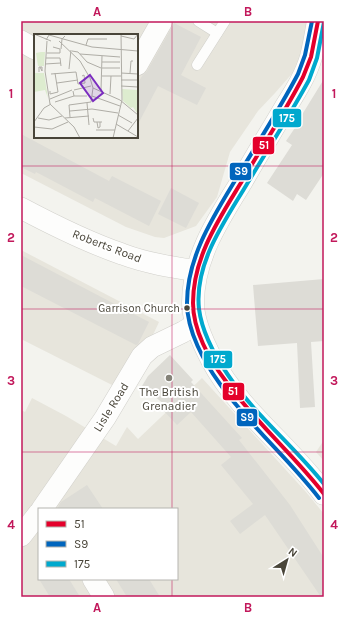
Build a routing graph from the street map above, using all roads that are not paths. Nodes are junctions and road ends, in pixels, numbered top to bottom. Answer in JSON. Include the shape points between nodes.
{"nodes":[{"id":1,"x":162,"y":21,"type":"edge"},
{"id":2,"x":198,"y":21,"type":"edge"},
{"id":3,"x":225,"y":21,"type":"edge"},
{"id":4,"x":318,"y":21,"type":"edge"},
{"id":5,"x":217,"y":33,"type":"junction"},
{"id":6,"x":21,"y":41,"type":"edge"},
{"id":7,"x":34,"y":48,"type":"edge"},
{"id":8,"x":138,"y":63,"type":"edge"},
{"id":9,"x":198,"y":65,"type":"dead end"},
{"id":10,"x":21,"y":208,"type":"edge"},
{"id":11,"x":197,"y":271,"type":"junction"},
{"id":12,"x":196,"y":324,"type":"junction"},
{"id":13,"x":324,"y":494,"type":"edge"},
{"id":14,"x":45,"y":508,"type":"edge"},
{"id":15,"x":38,"y":516,"type":"edge"},
{"id":16,"x":21,"y":536,"type":"edge"},
{"id":17,"x":95,"y":580,"type":"edge"},
{"id":18,"x":104,"y":597,"type":"edge"}],
"edges":[{"from":1,"to":8,"type":"street"},
{"from":2,"to":5,"type":"lane"},
{"from":3,"to":5,"type":"lane"},
{"from":4,"to":11,"type":"street","via":[[311,57],[298,86],[216,224]]},
{"from":5,"to":9,"type":"lane"},
{"from":6,"to":7,"type":"street"},
{"from":10,"to":11,"type":"street","name":"Roberts Road","via":[[121,254],[156,264]]},
{"from":11,"to":12,"type":"street","via":[[193,303]]},
{"from":12,"to":13,"type":"street","via":[[212,360],[235,395],[309,473]]},
{"from":12,"to":14,"type":"street","name":"Lisle Road","via":[[152,347],[142,356],[105,418]]},
{"from":15,"to":16,"type":"street","name":"Lisle Road"},
{"from":17,"to":18,"type":"street"}]}
